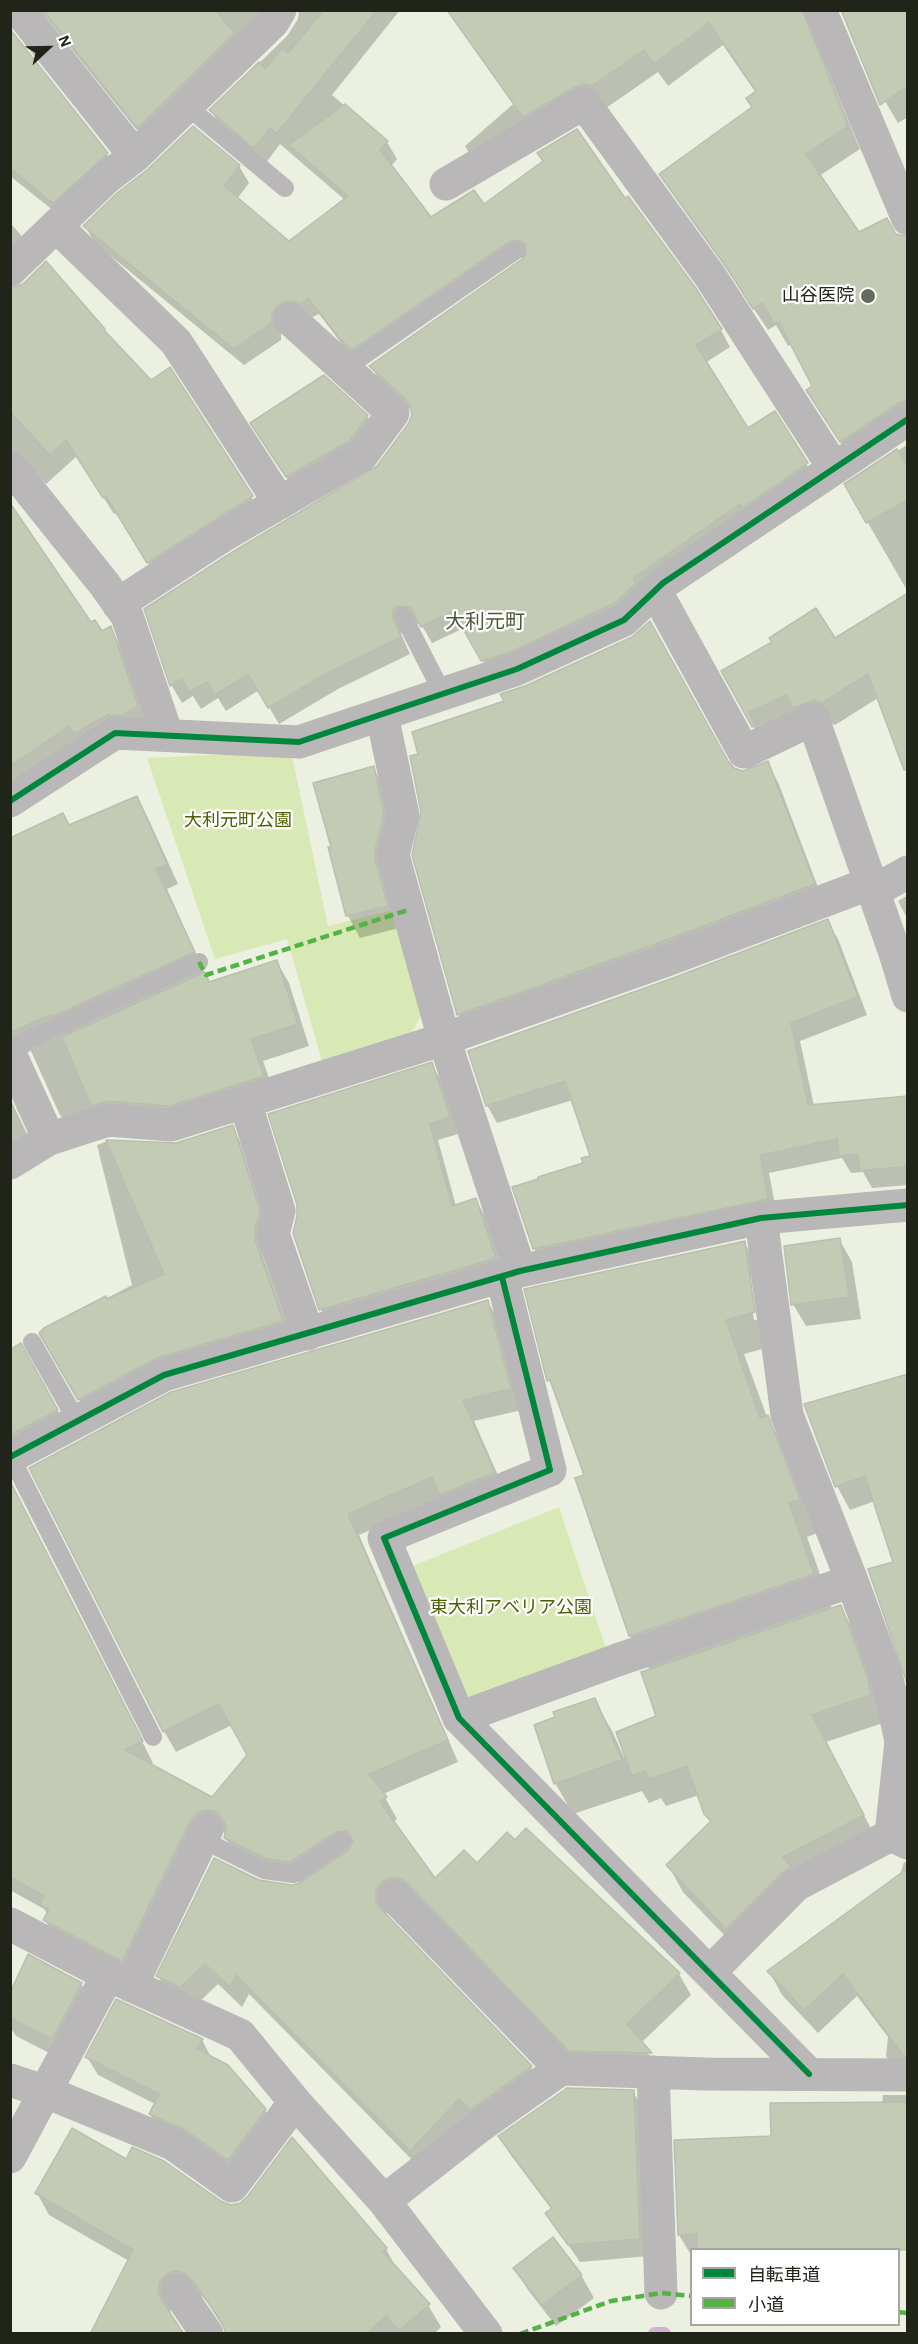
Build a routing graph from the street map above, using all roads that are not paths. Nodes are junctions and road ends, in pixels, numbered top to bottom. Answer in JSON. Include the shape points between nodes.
{"nodes":[{"id":1,"x":19,"y":10,"type":"edge"},
{"id":2,"x":820,"y":10,"type":"edge"},
{"id":3,"x":271,"y":14,"type":"edge"},
{"id":4,"x":187,"y":106,"type":"junction"},
{"id":5,"x":135,"y":156,"type":"junction"},
{"id":6,"x":446,"y":184,"type":"dead end"},
{"id":7,"x":285,"y":188,"type":"dead end"},
{"id":8,"x":908,"y":219,"type":"edge"},
{"id":9,"x":57,"y":227,"type":"junction"},
{"id":10,"x":516,"y":250,"type":"dead end"},
{"id":11,"x":10,"y":270,"type":"edge"},
{"id":12,"x":290,"y":319,"type":"dead end"},
{"id":13,"x":344,"y":369,"type":"junction"},
{"id":14,"x":908,"y":419,"type":"edge"},
{"id":15,"x":10,"y":466,"type":"edge"},
{"id":16,"x":834,"y":468,"type":"junction"},
{"id":17,"x":280,"y":503,"type":"junction"},
{"id":18,"x":655,"y":590,"type":"junction"},
{"id":19,"x":118,"y":604,"type":"junction"},
{"id":20,"x":403,"y":616,"type":"dead end"},
{"id":21,"x":443,"y":694,"type":"junction"},
{"id":22,"x":382,"y":715,"type":"junction"},
{"id":23,"x":166,"y":735,"type":"junction"},
{"id":24,"x":10,"y":801,"type":"edge"},
{"id":25,"x":908,"y":872,"type":"edge"},
{"id":26,"x":872,"y":887,"type":"junction"},
{"id":27,"x":200,"y":962,"type":"dead end"},
{"id":28,"x":908,"y":996,"type":"edge"},
{"id":29,"x":444,"y":1039,"type":"junction"},
{"id":30,"x":10,"y":1048,"type":"edge"},
{"id":31,"x":10,"y":1054,"type":"edge"},
{"id":32,"x":245,"y":1102,"type":"junction"},
{"id":33,"x":49,"y":1139,"type":"junction"},
{"id":34,"x":10,"y":1163,"type":"edge"},
{"id":35,"x":908,"y":1205,"type":"edge"},
{"id":36,"x":761,"y":1218,"type":"junction"},
{"id":37,"x":511,"y":1274,"type":"junction"},
{"id":38,"x":308,"y":1334,"type":"junction"},
{"id":39,"x":32,"y":1342,"type":"dead end"},
{"id":40,"x":77,"y":1421,"type":"junction"},
{"id":41,"x":11,"y":1457,"type":"edge"},
{"id":42,"x":852,"y":1581,"type":"junction"},
{"id":43,"x":459,"y":1718,"type":"junction"},
{"id":44,"x":153,"y":1737,"type":"dead end"},
{"id":45,"x":204,"y":1834,"type":"joint"},
{"id":46,"x":899,"y":1839,"type":"edge"},
{"id":47,"x":342,"y":1840,"type":"dead end"},
{"id":48,"x":394,"y":1896,"type":"dead end"},
{"id":49,"x":10,"y":1924,"type":"edge"},
{"id":50,"x":710,"y":1972,"type":"junction"},
{"id":51,"x":119,"y":1980,"type":"junction"},
{"id":52,"x":561,"y":2069,"type":"junction"},
{"id":53,"x":653,"y":2072,"type":"junction"},
{"id":54,"x":809,"y":2074,"type":"junction"},
{"id":55,"x":908,"y":2075,"type":"edge"},
{"id":56,"x":10,"y":2080,"type":"edge"},
{"id":57,"x":46,"y":2092,"type":"junction"},
{"id":58,"x":295,"y":2102,"type":"junction"},
{"id":59,"x":10,"y":2157,"type":"edge"},
{"id":60,"x":384,"y":2201,"type":"junction"},
{"id":61,"x":177,"y":2290,"type":"dead end"},
{"id":62,"x":661,"y":2293,"type":"dead end"},
{"id":63,"x":199,"y":2330,"type":"edge"},
{"id":64,"x":486,"y":2334,"type":"edge"}],
"edges":[{"from":1,"to":5,"type":"street"},
{"from":2,"to":8,"type":"street"},
{"from":3,"to":4,"type":"street"},
{"from":4,"to":5,"type":"street"},
{"from":4,"to":7,"type":"lane"},
{"from":5,"to":9,"type":"street","via":[[105,179]]},
{"from":6,"to":16,"type":"street","via":[[584,103],[710,276]]},
{"from":9,"to":11,"type":"street"},
{"from":9,"to":17,"type":"street","via":[[176,342]]},
{"from":10,"to":13,"type":"lane"},
{"from":12,"to":13,"type":"street"},
{"from":13,"to":17,"type":"street","via":[[393,413],[362,455]]},
{"from":14,"to":16,"type":"street"},
{"from":15,"to":19,"type":"street"},
{"from":16,"to":18,"type":"street"},
{"from":17,"to":19,"type":"street"},
{"from":18,"to":21,"type":"street","via":[[624,620],[517,669]]},
{"from":18,"to":26,"type":"street","via":[[744,752],[813,719]]},
{"from":19,"to":23,"type":"street","via":[[127,616]]},
{"from":20,"to":21,"type":"lane"},
{"from":21,"to":22,"type":"street"},
{"from":22,"to":23,"type":"street","via":[[299,742]]},
{"from":22,"to":29,"type":"street","via":[[403,815],[393,855]]},
{"from":23,"to":24,"type":"street","via":[[115,733]]},
{"from":25,"to":26,"type":"street"},
{"from":26,"to":28,"type":"street"},
{"from":26,"to":29,"type":"street"},
{"from":27,"to":30,"type":"lane"},
{"from":29,"to":32,"type":"street"},
{"from":29,"to":37,"type":"street"},
{"from":31,"to":33,"type":"street"},
{"from":32,"to":33,"type":"street","via":[[171,1125],[108,1120]]},
{"from":32,"to":38,"type":"street","via":[[279,1211],[273,1234]]},
{"from":33,"to":34,"type":"street"},
{"from":35,"to":36,"type":"street"},
{"from":36,"to":37,"type":"street"},
{"from":36,"to":42,"type":"street","via":[[787,1415]]},
{"from":37,"to":38,"type":"street"},
{"from":37,"to":43,"type":"street","via":[[550,1470],[384,1538]]},
{"from":38,"to":40,"type":"street","via":[[164,1375]]},
{"from":39,"to":40,"type":"lane"},
{"from":40,"to":41,"type":"street"},
{"from":41,"to":44,"type":"lane"},
{"from":42,"to":43,"type":"street"},
{"from":42,"to":46,"type":"street","via":[[886,1674],[901,1741]]},
{"from":43,"to":50,"type":"street"},
{"from":45,"to":47,"type":"lane","via":[[264,1870],[293,1874]]},
{"from":45,"to":51,"type":"street"},
{"from":46,"to":50,"type":"street","via":[[795,1885]]},
{"from":48,"to":52,"type":"street"},
{"from":49,"to":51,"type":"street"},
{"from":50,"to":54,"type":"street"},
{"from":51,"to":57,"type":"street"},
{"from":51,"to":58,"type":"street","via":[[240,2035]]},
{"from":52,"to":53,"type":"street"},
{"from":52,"to":60,"type":"street"},
{"from":53,"to":54,"type":"street"},
{"from":53,"to":62,"type":"street"},
{"from":54,"to":55,"type":"street"},
{"from":56,"to":57,"type":"street"},
{"from":57,"to":58,"type":"street","via":[[173,2144],[232,2186]]},
{"from":57,"to":59,"type":"street"},
{"from":58,"to":60,"type":"street"},
{"from":60,"to":64,"type":"street"},
{"from":61,"to":63,"type":"street"}]}
